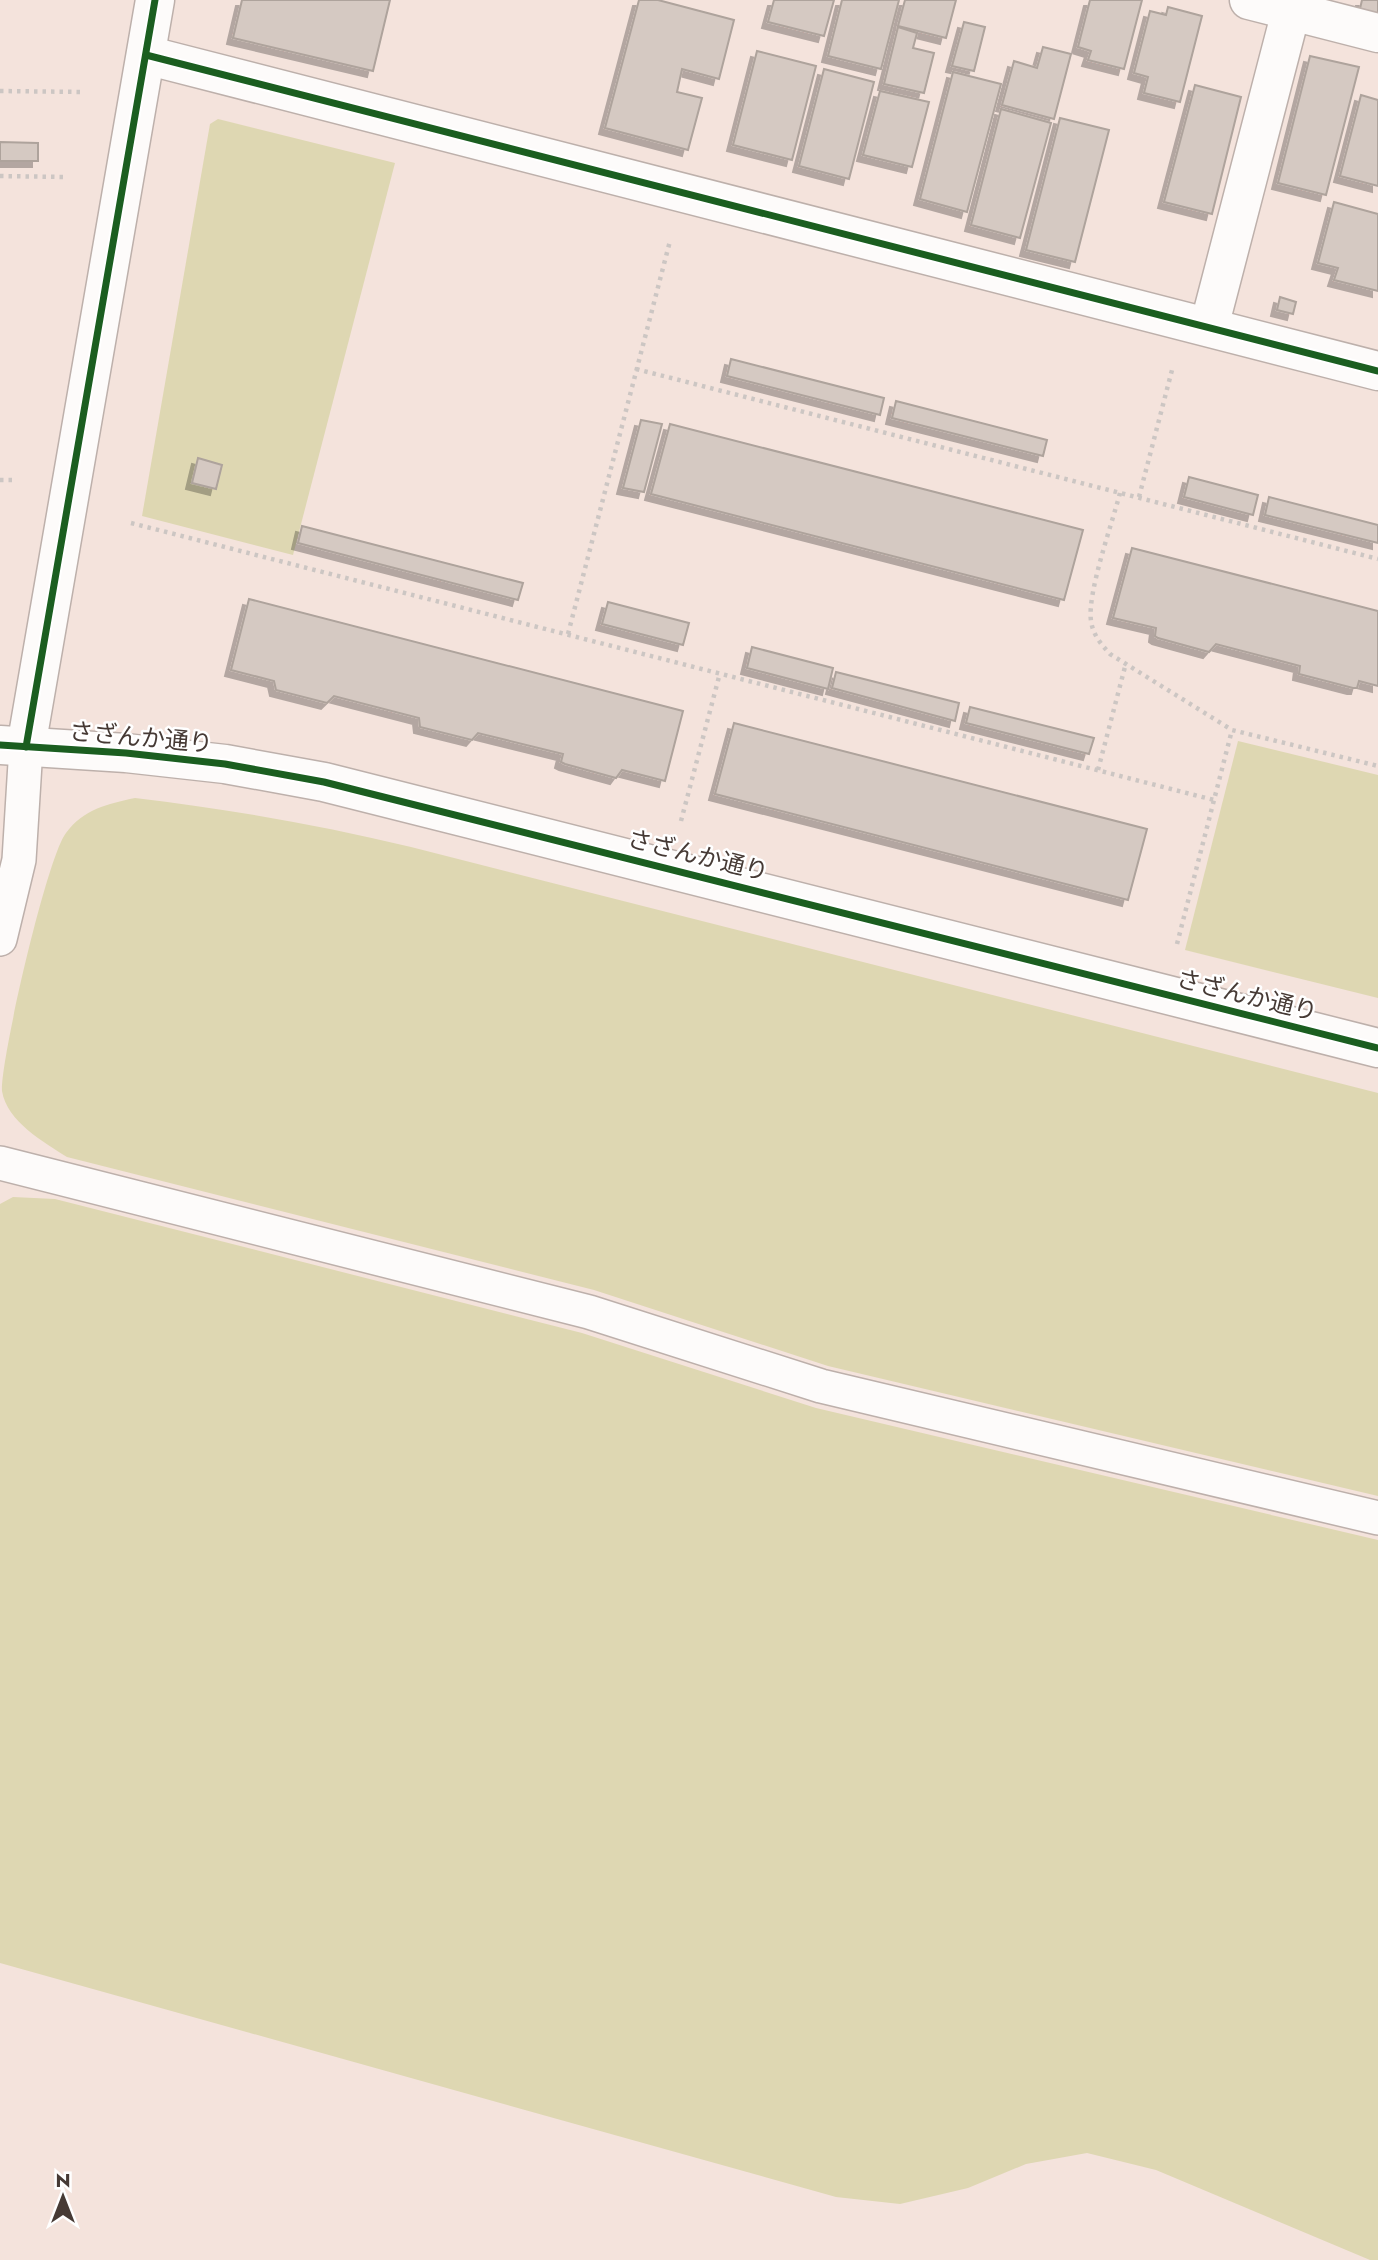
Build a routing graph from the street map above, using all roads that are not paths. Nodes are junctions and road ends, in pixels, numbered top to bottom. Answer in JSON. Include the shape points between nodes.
{"nodes":[{"id":1,"x":155,"y":0,"type":"edge"},
{"id":2,"x":1249,"y":0,"type":"edge"},
{"id":3,"x":1293,"y":6,"type":"edge"},
{"id":4,"x":1378,"y":33,"type":"edge"},
{"id":5,"x":146,"y":55,"type":"junction"},
{"id":6,"x":1209,"y":327,"type":"junction"},
{"id":7,"x":1378,"y":371,"type":"edge"},
{"id":8,"x":13,"y":746,"type":"edge"},
{"id":9,"x":0,"y":939,"type":"edge"},
{"id":10,"x":1378,"y":1048,"type":"edge"},
{"id":11,"x":0,"y":1163,"type":"edge"},
{"id":12,"x":1378,"y":1518,"type":"edge"}],
"edges":[{"from":1,"to":5,"type":"street"},
{"from":2,"to":3,"type":"street"},
{"from":3,"to":4,"type":"street"},
{"from":3,"to":6,"type":"street"},
{"from":5,"to":6,"type":"street"},
{"from":5,"to":8,"type":"street"},
{"from":6,"to":7,"type":"street"},
{"from":8,"to":9,"type":"lane","via":[[19,860]]},
{"from":8,"to":10,"type":"street","name":"さざんか通り","via":[[126,752],[324,782]]},
{"from":11,"to":12,"type":"lane","via":[[589,1312],[821,1386]]}]}
